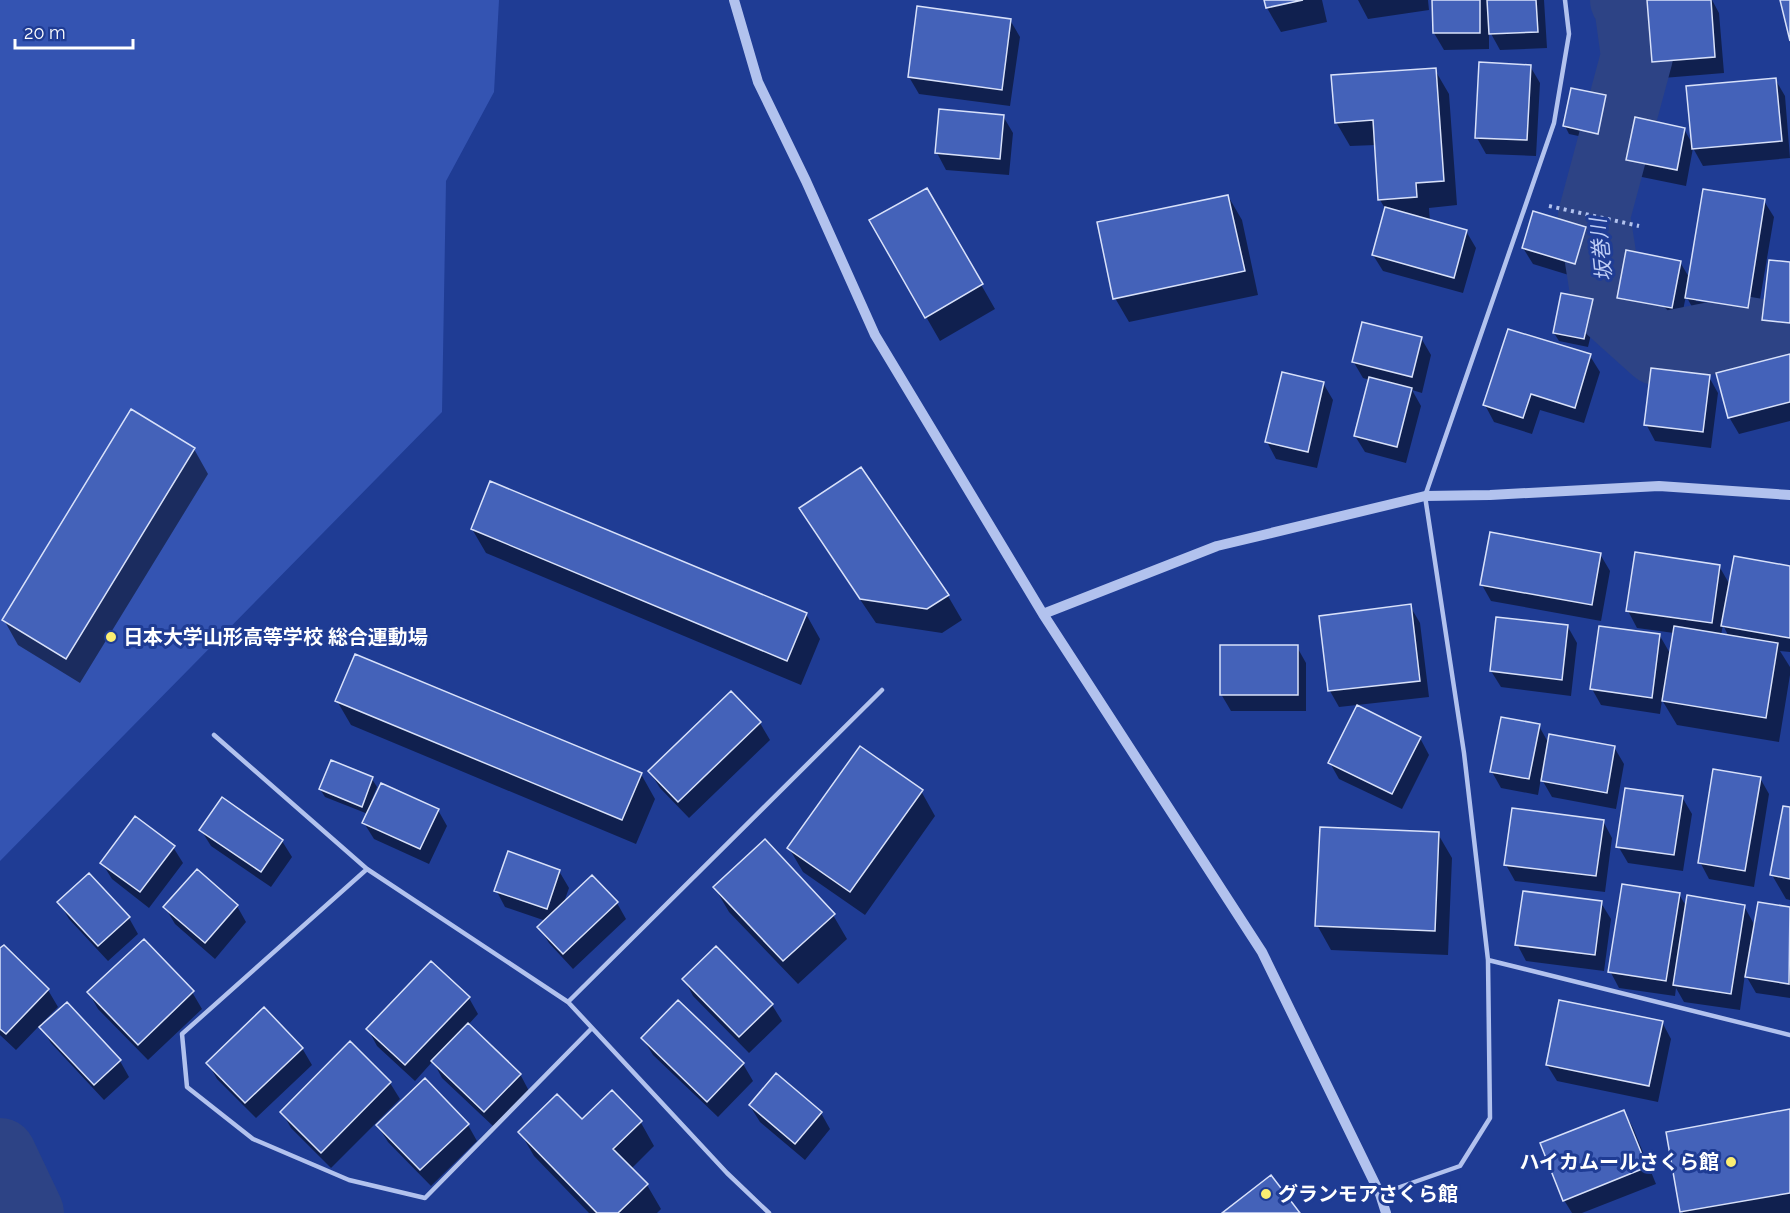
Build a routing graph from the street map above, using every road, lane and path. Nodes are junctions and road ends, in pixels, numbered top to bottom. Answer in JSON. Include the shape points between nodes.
{"nodes":[{"id":1,"x":734,"y":0,"type":"edge"},
{"id":2,"x":1565,"y":0,"type":"edge"},
{"id":3,"x":1541,"y":205,"type":"dead end"},
{"id":4,"x":1639,"y":225,"type":"dead end"},
{"id":5,"x":1790,"y":495,"type":"edge"},
{"id":6,"x":1425,"y":496,"type":"junction"},
{"id":7,"x":1043,"y":614,"type":"junction"},
{"id":8,"x":882,"y":690,"type":"dead end"},
{"id":9,"x":214,"y":735,"type":"dead end"},
{"id":10,"x":367,"y":869,"type":"junction"},
{"id":11,"x":1488,"y":960,"type":"junction"},
{"id":12,"x":568,"y":1002,"type":"junction"},
{"id":13,"x":592,"y":1028,"type":"junction"},
{"id":14,"x":1790,"y":1035,"type":"edge"},
{"id":15,"x":1380,"y":1194,"type":"junction"},
{"id":16,"x":770,"y":1213,"type":"edge"},
{"id":17,"x":1386,"y":1213,"type":"edge"}],
"edges":[{"from":1,"to":7,"type":"street","via":[[758,82],[875,335]]},
{"from":2,"to":6,"type":"lane","via":[[1569,34],[1554,123]]},
{"from":3,"to":4,"type":"path"},
{"from":5,"to":6,"type":"street","via":[[1659,486]]},
{"from":6,"to":7,"type":"street","via":[[1217,546]]},
{"from":6,"to":11,"type":"lane","via":[[1464,753]]},
{"from":7,"to":15,"type":"street","via":[[1262,952]]},
{"from":8,"to":12,"type":"lane"},
{"from":9,"to":10,"type":"lane"},
{"from":10,"to":12,"type":"lane"},
{"from":10,"to":13,"type":"lane","via":[[182,1034],[187,1087],[253,1139],[349,1180],[425,1198]]},
{"from":11,"to":14,"type":"lane"},
{"from":11,"to":15,"type":"lane","via":[[1490,1118],[1460,1166]]},
{"from":12,"to":13,"type":"lane"},
{"from":13,"to":16,"type":"lane","via":[[727,1173]]},
{"from":15,"to":17,"type":"street"}]}
